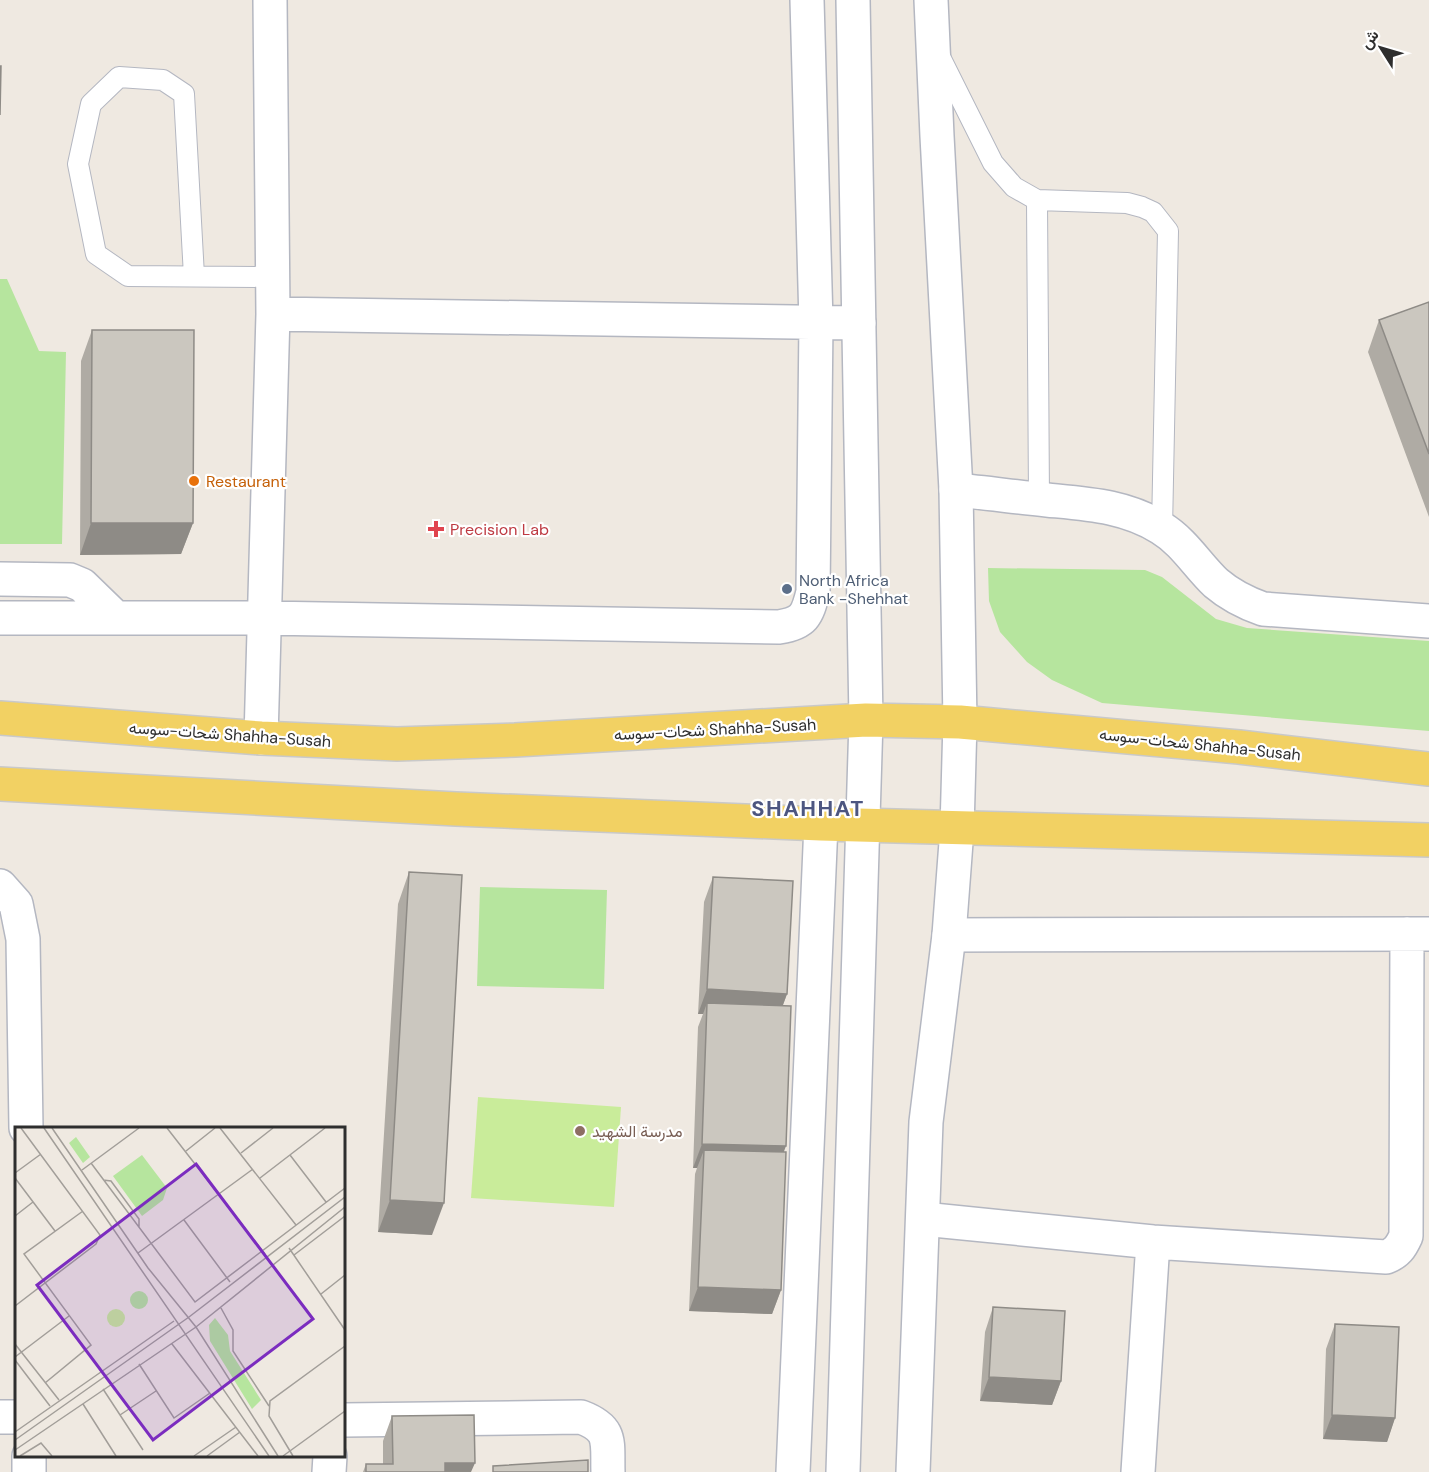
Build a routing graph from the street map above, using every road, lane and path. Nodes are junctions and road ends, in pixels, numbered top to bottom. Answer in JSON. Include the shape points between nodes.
{"nodes":[{"id":1,"x":270,"y":0,"type":"edge"},
{"id":2,"x":807,"y":0,"type":"edge"},
{"id":3,"x":853,"y":0,"type":"edge"},
{"id":4,"x":931,"y":0,"type":"edge"},
{"id":5,"x":933,"y":43,"type":"junction"},
{"id":6,"x":1037,"y":200,"type":"junction"},
{"id":7,"x":194,"y":276,"type":"junction"},
{"id":8,"x":273,"y":277,"type":"junction"},
{"id":9,"x":273,"y":314,"type":"junction"},
{"id":10,"x":816,"y":322,"type":"junction"},
{"id":11,"x":859,"y":323,"type":"junction"},
{"id":12,"x":957,"y":490,"type":"junction"},
{"id":13,"x":1039,"y":499,"type":"junction"},
{"id":14,"x":1162,"y":529,"type":"junction"},
{"id":15,"x":0,"y":579,"type":"edge"},
{"id":16,"x":0,"y":618,"type":"edge"},
{"id":17,"x":116,"y":618,"type":"junction"},
{"id":18,"x":266,"y":618,"type":"junction"},
{"id":19,"x":1429,"y":621,"type":"edge"},
{"id":20,"x":0,"y":718,"type":"edge"},
{"id":21,"x":866,"y":720,"type":"junction"},
{"id":22,"x":960,"y":722,"type":"junction"},
{"id":23,"x":261,"y":738,"type":"junction"},
{"id":24,"x":1429,"y":769,"type":"edge"},
{"id":25,"x":0,"y":784,"type":"edge"},
{"id":26,"x":821,"y":824,"type":"junction"},
{"id":27,"x":862,"y":825,"type":"junction"},
{"id":28,"x":957,"y":829,"type":"junction"},
{"id":29,"x":1429,"y":840,"type":"edge"},
{"id":30,"x":0,"y":886,"type":"edge"},
{"id":31,"x":1418,"y":934,"type":"edge"},
{"id":32,"x":949,"y":935,"type":"junction"},
{"id":33,"x":26,"y":1127,"type":"edge"},
{"id":34,"x":923,"y":1220,"type":"junction"},
{"id":35,"x":1153,"y":1242,"type":"junction"},
{"id":36,"x":0,"y":1417,"type":"edge"},
{"id":37,"x":15,"y":1418,"type":"edge"},
{"id":38,"x":345,"y":1420,"type":"edge"},
{"id":39,"x":29,"y":1457,"type":"edge"},
{"id":40,"x":330,"y":1457,"type":"edge"},
{"id":41,"x":30,"y":1472,"type":"edge"},
{"id":42,"x":329,"y":1472,"type":"edge"},
{"id":43,"x":608,"y":1472,"type":"edge"},
{"id":44,"x":793,"y":1472,"type":"edge"},
{"id":45,"x":843,"y":1472,"type":"edge"},
{"id":46,"x":913,"y":1472,"type":"edge"},
{"id":47,"x":1138,"y":1472,"type":"edge"}],
"edges":[{"from":1,"to":8,"type":"street"},
{"from":2,"to":10,"type":"street"},
{"from":3,"to":11,"type":"street"},
{"from":4,"to":5,"type":"street"},
{"from":5,"to":6,"type":"lane","via":[[993,163],[1014,187]]},
{"from":5,"to":12,"type":"street"},
{"from":6,"to":13,"type":"lane"},
{"from":6,"to":14,"type":"lane","via":[[1127,203],[1153,212],[1168,231]]},
{"from":7,"to":7,"type":"lane","via":[[128,276],[96,254],[78,164],[91,104],[118,77],[163,80],[184,94]]},
{"from":7,"to":8,"type":"lane"},
{"from":8,"to":9,"type":"street"},
{"from":9,"to":10,"type":"street"},
{"from":9,"to":18,"type":"street"},
{"from":10,"to":11,"type":"street"},
{"from":10,"to":18,"type":"street","via":[[813,592],[803,619],[792,625]]},
{"from":11,"to":21,"type":"street"},
{"from":12,"to":13,"type":"street"},
{"from":12,"to":22,"type":"street"},
{"from":13,"to":14,"type":"street","via":[[1110,506]]},
{"from":14,"to":19,"type":"street","via":[[1185,547],[1215,582],[1246,603],[1263,609]]},
{"from":15,"to":17,"type":"street","via":[[70,580],[82,585]]},
{"from":16,"to":17,"type":"street"},
{"from":17,"to":18,"type":"street"},
{"from":18,"to":23,"type":"street"},
{"from":20,"to":23,"type":"main road","name":"شحات-سوسه Shahha-Susah"},
{"from":21,"to":22,"type":"main road","name":"شحات-سوسه Shahha-Susah"},
{"from":21,"to":23,"type":"main road","name":"شحات-سوسه Shahha-Susah","via":[[408,744]]},
{"from":21,"to":27,"type":"street"},
{"from":22,"to":24,"type":"main road","name":"شحات-سوسه Shahha-Susah"},
{"from":22,"to":28,"type":"street"},
{"from":25,"to":26,"type":"main road"},
{"from":26,"to":27,"type":"main road"},
{"from":26,"to":44,"type":"street"},
{"from":27,"to":28,"type":"main road"},
{"from":27,"to":45,"type":"street"},
{"from":28,"to":29,"type":"main road"},
{"from":28,"to":32,"type":"street"},
{"from":30,"to":33,"type":"street","via":[[16,904],[23,939]]},
{"from":31,"to":32,"type":"street"},
{"from":31,"to":35,"type":"street","via":[[1406,1236],[1395,1254],[1386,1257]]},
{"from":32,"to":34,"type":"street","via":[[926,1122]]},
{"from":34,"to":35,"type":"street"},
{"from":34,"to":46,"type":"street"},
{"from":35,"to":47,"type":"street"},
{"from":36,"to":37,"type":"street"},
{"from":38,"to":43,"type":"street","via":[[581,1417],[596,1422],[607,1435]]},
{"from":39,"to":41,"type":"street"},
{"from":40,"to":42,"type":"street"}]}
